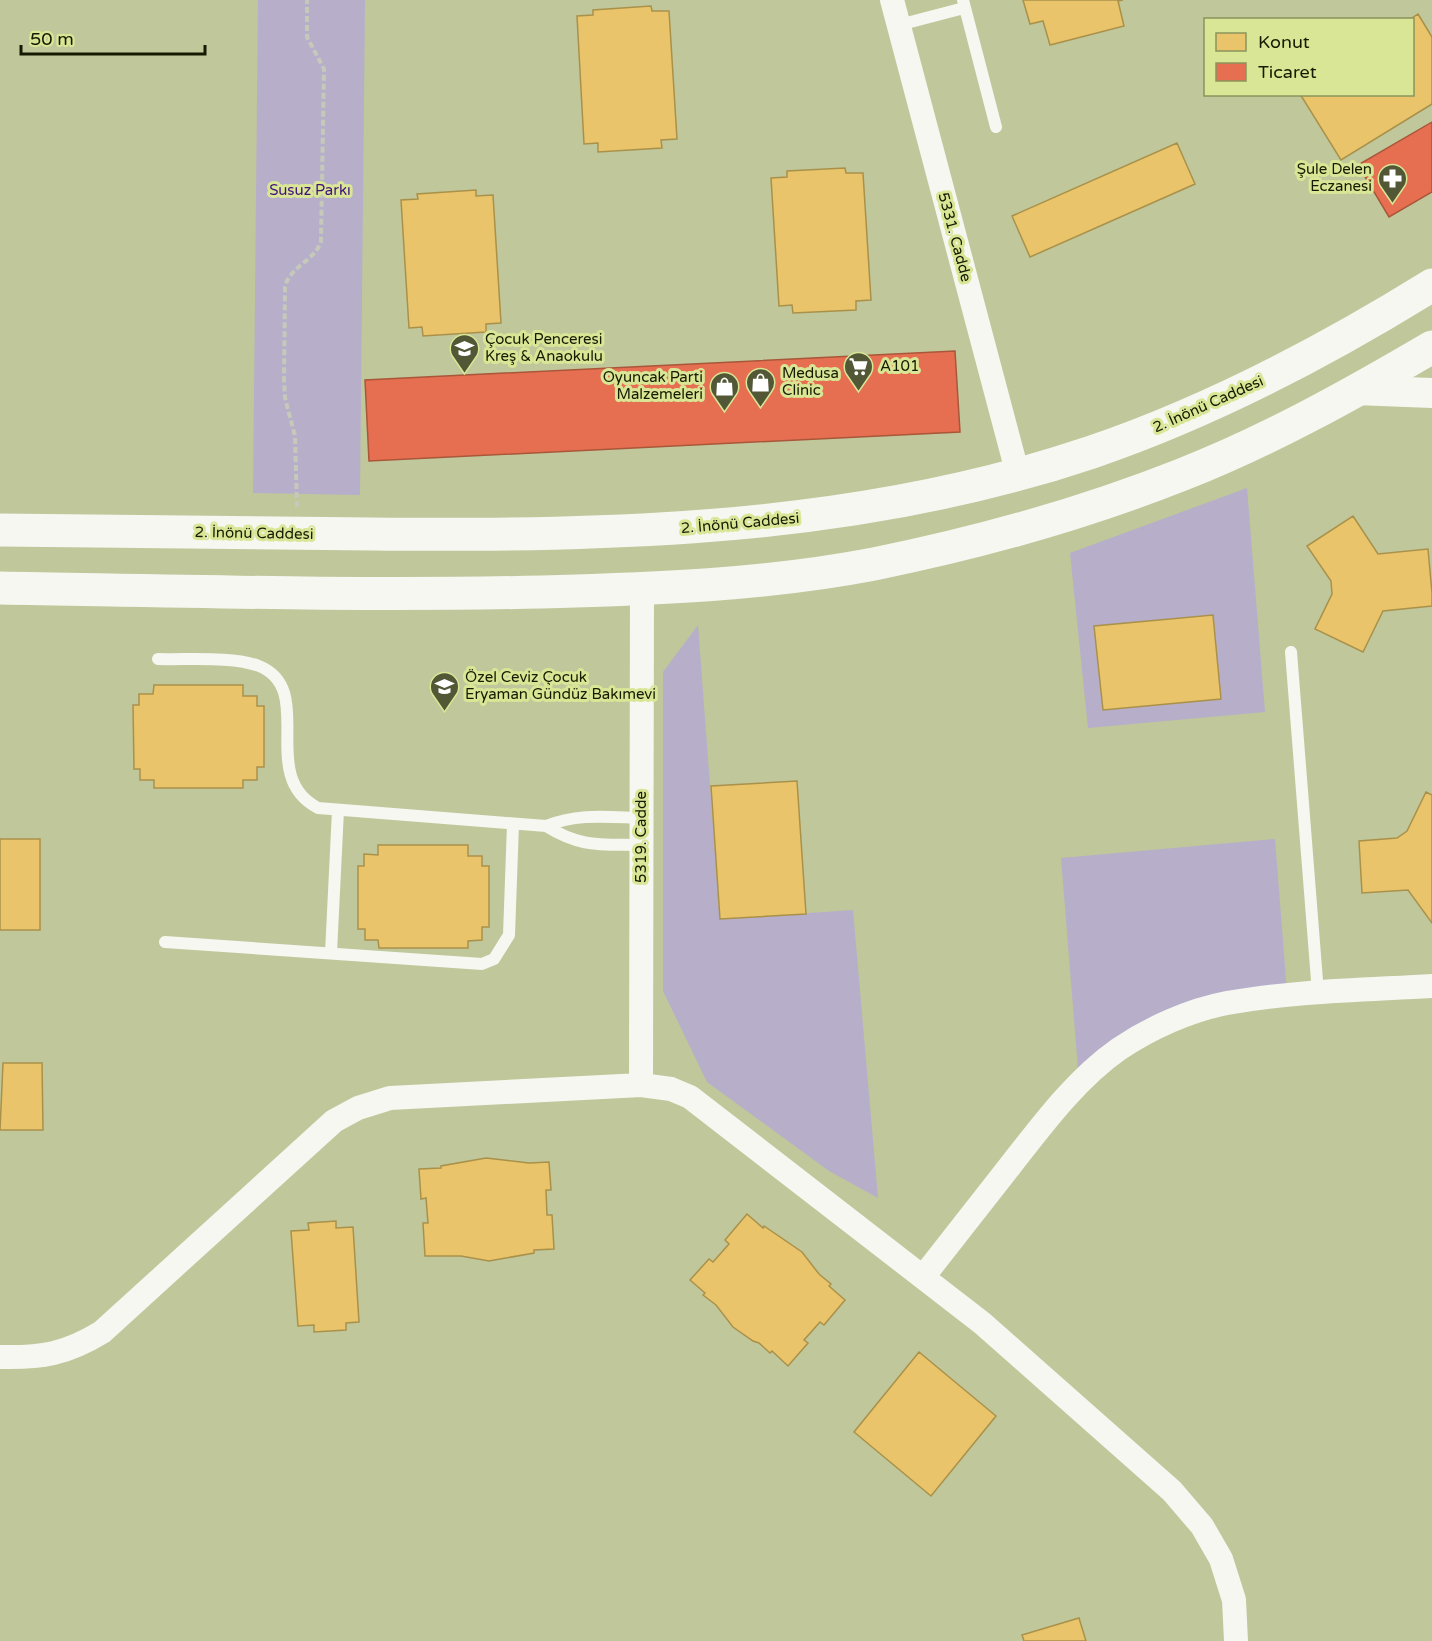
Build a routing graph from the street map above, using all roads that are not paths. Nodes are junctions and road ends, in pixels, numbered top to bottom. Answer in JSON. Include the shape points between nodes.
{"nodes":[{"id":1,"x":892,"y":0,"type":"edge"},
{"id":2,"x":964,"y":4,"type":"edge"},
{"id":3,"x":899,"y":25,"type":"junction"},
{"id":4,"x":996,"y":127,"type":"dead end"},
{"id":5,"x":1432,"y":285,"type":"edge"},
{"id":6,"x":1432,"y":347,"type":"edge"},
{"id":7,"x":1355,"y":390,"type":"junction"},
{"id":8,"x":1432,"y":393,"type":"edge"},
{"id":9,"x":1018,"y":475,"type":"junction"},
{"id":10,"x":1032,"y":525,"type":"junction"},
{"id":11,"x":0,"y":530,"type":"edge"},
{"id":12,"x":0,"y":588,"type":"edge"},
{"id":13,"x":642,"y":589,"type":"junction"},
{"id":14,"x":1291,"y":652,"type":"dead end"},
{"id":15,"x":158,"y":659,"type":"dead end"},
{"id":16,"x":338,"y":810,"type":"junction"},
{"id":17,"x":641,"y":818,"type":"junction"},
{"id":18,"x":513,"y":824,"type":"junction"},
{"id":19,"x":546,"y":826,"type":"junction"},
{"id":20,"x":641,"y":845,"type":"junction"},
{"id":21,"x":165,"y":942,"type":"dead end"},
{"id":22,"x":331,"y":953,"type":"junction"},
{"id":23,"x":1432,"y":986,"type":"edge"},
{"id":24,"x":1318,"y":993,"type":"junction"},
{"id":25,"x":640,"y":1085,"type":"junction"},
{"id":26,"x":923,"y":1277,"type":"junction"},
{"id":27,"x":0,"y":1357,"type":"edge"},
{"id":28,"x":1236,"y":1641,"type":"edge"}],
"edges":[{"from":1,"to":3,"type":"street","name":"5331. Cadde"},
{"from":2,"to":3,"type":"lane"},
{"from":2,"to":4,"type":"lane"},
{"from":3,"to":9,"type":"street","name":"5331. Cadde"},
{"from":5,"to":9,"type":"main road","name":"2. İnönü Caddesi","via":[[1371,323],[1178,420]]},
{"from":6,"to":7,"type":"main road"},
{"from":7,"to":8,"type":"street"},
{"from":7,"to":10,"type":"main road","via":[[1183,474]]},
{"from":9,"to":10,"type":"main road"},
{"from":9,"to":11,"type":"main road","name":"2. İnönü Caddesi","via":[[795,520],[545,535]]},
{"from":10,"to":13,"type":"main road","via":[[874,564],[800,576]]},
{"from":12,"to":13,"type":"main road","via":[[429,595]]},
{"from":13,"to":17,"type":"street","name":"5319. Cadde"},
{"from":14,"to":24,"type":"lane"},
{"from":15,"to":16,"type":"lane","via":[[248,663],[270,671],[283,688],[286,700],[291,782],[305,801],[318,808]]},
{"from":16,"to":18,"type":"lane"},
{"from":16,"to":22,"type":"lane"},
{"from":17,"to":19,"type":"lane","via":[[582,816]]},
{"from":17,"to":20,"type":"street","name":"5319. Cadde"},
{"from":18,"to":19,"type":"lane"},
{"from":18,"to":22,"type":"lane","via":[[509,935],[494,959],[482,964]]},
{"from":19,"to":20,"type":"lane","via":[[584,844]]},
{"from":20,"to":25,"type":"street","name":"5319. Cadde"},
{"from":21,"to":22,"type":"lane"},
{"from":23,"to":24,"type":"street"},
{"from":24,"to":26,"type":"street","via":[[1227,1003],[1190,1013],[1119,1049],[1073,1090],[1033,1136]]},
{"from":25,"to":26,"type":"street","via":[[671,1089],[690,1097]]},
{"from":25,"to":27,"type":"street","via":[[390,1098],[358,1108],[334,1121],[102,1332],[76,1348],[39,1358]]},
{"from":26,"to":28,"type":"street","via":[[982,1323],[1155,1476],[1202,1526],[1221,1559],[1234,1600]]}]}
